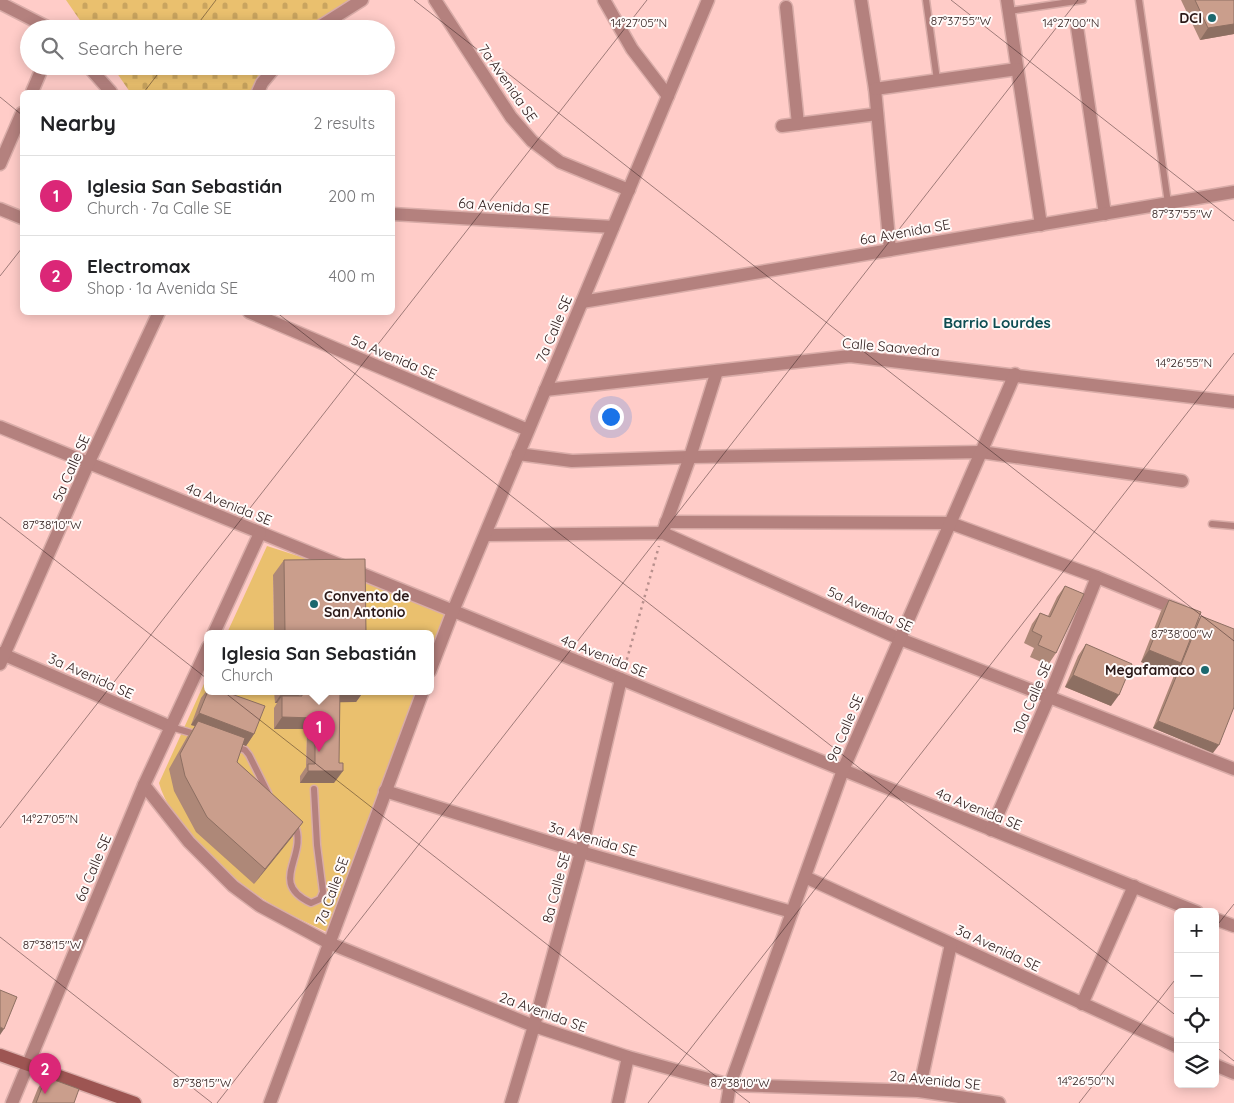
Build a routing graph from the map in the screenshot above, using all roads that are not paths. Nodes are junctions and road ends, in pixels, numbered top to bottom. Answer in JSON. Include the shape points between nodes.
{"nodes":[{"id":1,"x":362,"y":0,"type":"edge"},
{"id":2,"x":435,"y":0,"type":"edge"},
{"id":3,"x":604,"y":0,"type":"edge"},
{"id":4,"x":708,"y":0,"type":"edge"},
{"id":5,"x":861,"y":0,"type":"edge"},
{"id":6,"x":926,"y":0,"type":"edge"},
{"id":7,"x":1083,"y":0,"type":"edge"},
{"id":8,"x":1139,"y":0,"type":"edge"},
{"id":9,"x":0,"y":3,"type":"edge"},
{"id":10,"x":1008,"y":6,"type":"edge"},
{"id":11,"x":786,"y":7,"type":"dead end"},
{"id":12,"x":33,"y":20,"type":"edge"},
{"id":13,"x":330,"y":20,"type":"edge"},
{"id":14,"x":1076,"y":27,"type":"dead end"},
{"id":15,"x":1017,"y":69,"type":"junction"},
{"id":16,"x":39,"y":75,"type":"edge"},
{"id":17,"x":96,"y":75,"type":"edge"},
{"id":18,"x":269,"y":75,"type":"edge"},
{"id":19,"x":937,"y":80,"type":"junction"},
{"id":20,"x":875,"y":89,"type":"junction"},
{"id":21,"x":33,"y":90,"type":"edge"},
{"id":22,"x":109,"y":90,"type":"edge"},
{"id":23,"x":259,"y":90,"type":"edge"},
{"id":24,"x":668,"y":96,"type":"junction"},
{"id":25,"x":877,"y":114,"type":"junction"},
{"id":26,"x":20,"y":118,"type":"edge"},
{"id":27,"x":798,"y":124,"type":"junction"},
{"id":28,"x":782,"y":126,"type":"dead end"},
{"id":29,"x":0,"y":164,"type":"edge"},
{"id":30,"x":629,"y":190,"type":"junction"},
{"id":31,"x":1234,"y":192,"type":"edge"},
{"id":32,"x":1168,"y":203,"type":"junction"},
{"id":33,"x":0,"y":209,"type":"edge"},
{"id":34,"x":395,"y":214,"type":"edge"},
{"id":35,"x":1105,"y":214,"type":"junction"},
{"id":36,"x":20,"y":217,"type":"edge"},
{"id":37,"x":1041,"y":224,"type":"junction"},
{"id":38,"x":613,"y":228,"type":"junction"},
{"id":39,"x":890,"y":250,"type":"junction"},
{"id":40,"x":582,"y":302,"type":"junction"},
{"id":41,"x":158,"y":315,"type":"edge"},
{"id":42,"x":256,"y":315,"type":"edge"},
{"id":43,"x":717,"y":370,"type":"junction"},
{"id":44,"x":1015,"y":374,"type":"junction"},
{"id":45,"x":545,"y":390,"type":"junction"},
{"id":46,"x":1234,"y":402,"type":"edge"},
{"id":47,"x":0,"y":427,"type":"edge"},
{"id":48,"x":528,"y":430,"type":"junction"},
{"id":49,"x":981,"y":452,"type":"junction"},
{"id":50,"x":518,"y":454,"type":"junction"},
{"id":51,"x":690,"y":457,"type":"junction"},
{"id":52,"x":88,"y":464,"type":"junction"},
{"id":53,"x":1182,"y":481,"type":"dead end"},
{"id":54,"x":950,"y":523,"type":"junction"},
{"id":55,"x":1212,"y":524,"type":"dead end"},
{"id":56,"x":1234,"y":526,"type":"edge"},
{"id":57,"x":664,"y":528,"type":"junction"},
{"id":58,"x":260,"y":533,"type":"junction"},
{"id":59,"x":486,"y":536,"type":"junction"},
{"id":60,"x":1098,"y":577,"type":"junction"},
{"id":61,"x":453,"y":611,"type":"junction"},
{"id":62,"x":1189,"y":614,"type":"edge"},
{"id":63,"x":215,"y":630,"type":"edge"},
{"id":64,"x":900,"y":639,"type":"junction"},
{"id":65,"x":204,"y":656,"type":"edge"},
{"id":66,"x":1,"y":657,"type":"edge"},
{"id":67,"x":434,"y":661,"type":"edge"},
{"id":68,"x":621,"y":679,"type":"junction"},
{"id":69,"x":421,"y":695,"type":"edge"},
{"id":70,"x":1049,"y":697,"type":"junction"},
{"id":71,"x":171,"y":727,"type":"junction"},
{"id":72,"x":209,"y":738,"type":"edge"},
{"id":73,"x":228,"y":744,"type":"edge"},
{"id":74,"x":1234,"y":769,"type":"edge"},
{"id":75,"x":843,"y":770,"type":"junction"},
{"id":76,"x":144,"y":784,"type":"junction"},
{"id":77,"x":314,"y":789,"type":"dead end"},
{"id":78,"x":385,"y":791,"type":"junction"},
{"id":79,"x":273,"y":799,"type":"edge"},
{"id":80,"x":289,"y":817,"type":"edge"},
{"id":81,"x":991,"y":830,"type":"junction"},
{"id":82,"x":581,"y":852,"type":"junction"},
{"id":83,"x":805,"y":877,"type":"junction"},
{"id":84,"x":1134,"y":886,"type":"junction"},
{"id":85,"x":1188,"y":908,"type":"edge"},
{"id":86,"x":792,"y":912,"type":"junction"},
{"id":87,"x":1219,"y":920,"type":"edge"},
{"id":88,"x":1234,"y":926,"type":"edge"},
{"id":89,"x":329,"y":943,"type":"junction"},
{"id":90,"x":951,"y":944,"type":"junction"},
{"id":91,"x":1082,"y":1004,"type":"junction"},
{"id":92,"x":534,"y":1026,"type":"junction"},
{"id":93,"x":1174,"y":1045,"type":"edge"},
{"id":94,"x":0,"y":1054,"type":"edge"},
{"id":95,"x":628,"y":1057,"type":"junction"},
{"id":96,"x":28,"y":1064,"type":"junction"},
{"id":97,"x":1219,"y":1067,"type":"edge"},
{"id":98,"x":1234,"y":1073,"type":"edge"},
{"id":99,"x":730,"y":1085,"type":"junction"},
{"id":100,"x":919,"y":1091,"type":"junction"},
{"id":101,"x":12,"y":1103,"type":"edge"},
{"id":102,"x":135,"y":1103,"type":"edge"},
{"id":103,"x":270,"y":1103,"type":"edge"},
{"id":104,"x":511,"y":1103,"type":"edge"},
{"id":105,"x":618,"y":1103,"type":"edge"},
{"id":106,"x":727,"y":1103,"type":"edge"},
{"id":107,"x":999,"y":1103,"type":"edge"}],
"edges":[{"from":1,"to":13,"type":"street"},
{"from":2,"to":30,"type":"street","name":"7a Avenida SE","via":[[511,117],[532,141],[560,162]]},
{"from":3,"to":24,"type":"street","via":[[632,49]]},
{"from":4,"to":24,"type":"street","name":"7a Calle SE"},
{"from":5,"to":20,"type":"street"},
{"from":6,"to":19,"type":"lane"},
{"from":7,"to":10,"type":"lane"},
{"from":8,"to":32,"type":"lane"},
{"from":9,"to":12,"type":"street"},
{"from":10,"to":15,"type":"street"},
{"from":11,"to":27,"type":"street"},
{"from":14,"to":35,"type":"street"},
{"from":15,"to":19,"type":"street"},
{"from":15,"to":37,"type":"street"},
{"from":16,"to":21,"type":"street"},
{"from":17,"to":22,"type":"street"},
{"from":18,"to":23,"type":"street"},
{"from":19,"to":20,"type":"street"},
{"from":20,"to":25,"type":"street"},
{"from":24,"to":30,"type":"street","name":"7a Calle SE"},
{"from":25,"to":27,"type":"street"},
{"from":25,"to":39,"type":"street"},
{"from":26,"to":29,"type":"street"},
{"from":27,"to":28,"type":"street"},
{"from":30,"to":38,"type":"street","name":"7a Calle SE"},
{"from":31,"to":32,"type":"street","name":"6a Avenida SE"},
{"from":32,"to":35,"type":"street","name":"6a Avenida SE"},
{"from":33,"to":36,"type":"street"},
{"from":34,"to":38,"type":"street","name":"6a Avenida SE"},
{"from":35,"to":37,"type":"street","name":"6a Avenida SE"},
{"from":37,"to":39,"type":"street","name":"6a Avenida SE"},
{"from":38,"to":40,"type":"street","name":"7a Calle SE"},
{"from":39,"to":40,"type":"street","name":"6a Avenida SE"},
{"from":40,"to":45,"type":"street","name":"7a Calle SE"},
{"from":41,"to":52,"type":"street","name":"5a Calle SE"},
{"from":42,"to":48,"type":"street","name":"5a Avenida SE"},
{"from":43,"to":44,"type":"street","name":"Calle Saavedra","via":[[850,356]]},
{"from":43,"to":45,"type":"street","name":"Calle Saavedra"},
{"from":43,"to":51,"type":"street"},
{"from":44,"to":46,"type":"street","name":"Calle Saavedra"},
{"from":44,"to":49,"type":"street","name":"9a Calle SE"},
{"from":45,"to":48,"type":"street","name":"7a Calle SE"},
{"from":47,"to":52,"type":"street","name":"4a Avenida SE"},
{"from":48,"to":50,"type":"street","name":"7a Calle SE"},
{"from":49,"to":51,"type":"street"},
{"from":49,"to":53,"type":"street"},
{"from":49,"to":54,"type":"street","name":"9a Calle SE"},
{"from":50,"to":51,"type":"street","via":[[572,462]]},
{"from":50,"to":59,"type":"street","name":"7a Calle SE"},
{"from":51,"to":57,"type":"street"},
{"from":52,"to":58,"type":"street","name":"4a Avenida SE"},
{"from":52,"to":66,"type":"street","name":"5a Calle SE"},
{"from":54,"to":57,"type":"street"},
{"from":54,"to":60,"type":"street"},
{"from":54,"to":64,"type":"street","name":"9a Calle SE"},
{"from":55,"to":56,"type":"lane"},
{"from":57,"to":59,"type":"street","name":"5a Avenida SE"},
{"from":57,"to":64,"type":"street","name":"5a Avenida SE"},
{"from":58,"to":61,"type":"street","name":"4a Avenida SE"},
{"from":58,"to":63,"type":"street"},
{"from":59,"to":61,"type":"street","name":"7a Calle SE"},
{"from":60,"to":62,"type":"street"},
{"from":60,"to":70,"type":"street","name":"10a Calle SE"},
{"from":61,"to":67,"type":"street","name":"7a Calle SE"},
{"from":61,"to":68,"type":"street","name":"4a Avenida SE"},
{"from":64,"to":70,"type":"street","name":"5a Avenida SE"},
{"from":64,"to":75,"type":"street","name":"9a Calle SE"},
{"from":65,"to":71,"type":"street","name":"6a Calle SE"},
{"from":66,"to":71,"type":"street","name":"3a Avenida SE"},
{"from":68,"to":75,"type":"street","name":"4a Avenida SE"},
{"from":68,"to":82,"type":"street","name":"8a Calle SE"},
{"from":69,"to":78,"type":"street","name":"7a Calle SE"},
{"from":70,"to":74,"type":"street","name":"5a Avenida SE"},
{"from":70,"to":81,"type":"street","name":"10a Calle SE"},
{"from":71,"to":72,"type":"lane"},
{"from":71,"to":76,"type":"street","name":"6a Calle SE"},
{"from":73,"to":79,"type":"lane","via":[[245,750]]},
{"from":75,"to":81,"type":"street","name":"4a Avenida SE"},
{"from":75,"to":83,"type":"street","name":"9a Calle SE"},
{"from":76,"to":89,"type":"street","name":"2a Avenida SE","via":[[189,842],[233,886],[260,906]]},
{"from":76,"to":96,"type":"street","name":"6a Calle SE"},
{"from":77,"to":80,"type":"lane","via":[[323,892],[311,903],[292,889],[289,881],[299,841],[298,831]]},
{"from":78,"to":82,"type":"street","name":"3a Avenida SE"},
{"from":78,"to":89,"type":"street","name":"7a Calle SE"},
{"from":81,"to":84,"type":"street","name":"4a Avenida SE"},
{"from":82,"to":86,"type":"street","name":"3a Avenida SE"},
{"from":82,"to":92,"type":"street","name":"8a Calle SE"},
{"from":83,"to":86,"type":"street","name":"9a Calle SE"},
{"from":83,"to":90,"type":"street","name":"3a Avenida SE"},
{"from":84,"to":85,"type":"street","name":"4a Avenida SE"},
{"from":84,"to":91,"type":"street"},
{"from":86,"to":99,"type":"street","name":"9a Calle SE"},
{"from":87,"to":88,"type":"street"},
{"from":89,"to":92,"type":"street","name":"2a Avenida SE"},
{"from":89,"to":103,"type":"street","name":"7a Calle SE"},
{"from":90,"to":91,"type":"street","name":"3a Avenida SE"},
{"from":90,"to":100,"type":"street"},
{"from":91,"to":93,"type":"street","name":"3a Avenida SE"},
{"from":92,"to":95,"type":"street","name":"2a Avenida SE"},
{"from":92,"to":104,"type":"street","name":"8a Calle SE"},
{"from":94,"to":96,"type":"street"},
{"from":95,"to":99,"type":"street","name":"2a Avenida SE"},
{"from":95,"to":105,"type":"street"},
{"from":96,"to":101,"type":"street","name":"6a Calle SE"},
{"from":96,"to":102,"type":"street"},
{"from":97,"to":98,"type":"street"},
{"from":99,"to":100,"type":"street","name":"2a Avenida SE"},
{"from":99,"to":106,"type":"street","name":"9a Calle SE"},
{"from":100,"to":107,"type":"street","name":"2a Avenida SE"}]}
